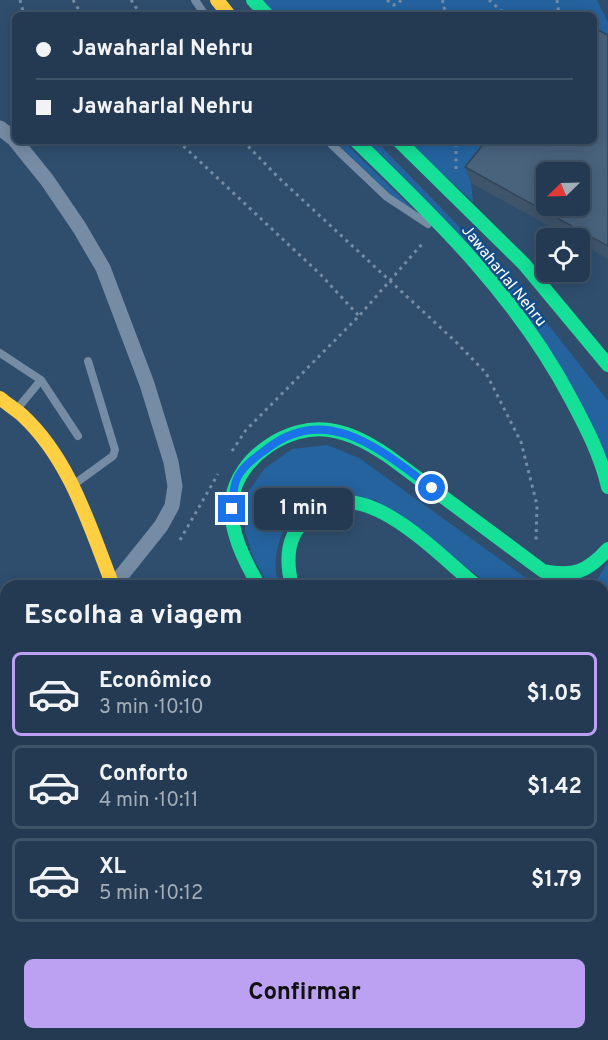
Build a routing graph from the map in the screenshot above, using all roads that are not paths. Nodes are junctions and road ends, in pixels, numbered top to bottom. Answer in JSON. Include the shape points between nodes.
{"nodes":[{"id":1,"x":217,"y":0,"type":"edge"},
{"id":2,"x":254,"y":0,"type":"edge"},
{"id":3,"x":227,"y":12,"type":"edge"},
{"id":4,"x":264,"y":12,"type":"edge"},
{"id":5,"x":0,"y":128,"type":"edge"},
{"id":6,"x":12,"y":137,"type":"edge"},
{"id":7,"x":18,"y":144,"type":"edge"},
{"id":8,"x":331,"y":144,"type":"edge"},
{"id":9,"x":359,"y":144,"type":"edge"},
{"id":10,"x":402,"y":144,"type":"edge"},
{"id":11,"x":463,"y":247,"type":"junction"},
{"id":12,"x":0,"y":353,"type":"edge"},
{"id":13,"x":88,"y":361,"type":"dead end"},
{"id":14,"x":608,"y":365,"type":"edge"},
{"id":15,"x":41,"y":380,"type":"junction"},
{"id":16,"x":0,"y":398,"type":"edge"},
{"id":17,"x":16,"y":411,"type":"junction"},
{"id":18,"x":78,"y":436,"type":"dead end"},
{"id":19,"x":72,"y":486,"type":"junction"},
{"id":20,"x":608,"y":487,"type":"edge"},
{"id":21,"x":608,"y":549,"type":"edge"},
{"id":22,"x":111,"y":580,"type":"edge"},
{"id":23,"x":118,"y":580,"type":"edge"},
{"id":24,"x":255,"y":580,"type":"edge"},
{"id":25,"x":290,"y":580,"type":"edge"},
{"id":26,"x":470,"y":580,"type":"edge"}],
"edges":[{"from":1,"to":3,"type":"main road"},
{"from":2,"to":4,"type":"main road"},
{"from":5,"to":6,"type":"street"},
{"from":7,"to":23,"type":"street","via":[[47,180],[103,268],[147,384],[171,462],[175,486],[172,506]]},
{"from":8,"to":11,"type":"lane","via":[[387,197]]},
{"from":9,"to":11,"type":"main road","name":"Jawaharlal Nehru"},
{"from":10,"to":14,"type":"main road","name":"Jawaharlal Nehru","via":[[524,264]]},
{"from":11,"to":20,"type":"main road","name":"Jawaharlal Nehru","via":[[523,318],[567,387],[602,464]]},
{"from":12,"to":15,"type":"lane"},
{"from":13,"to":19,"type":"lane","via":[[115,450],[113,456]]},
{"from":15,"to":17,"type":"lane"},
{"from":15,"to":18,"type":"lane"},
{"from":16,"to":17,"type":"main road"},
{"from":17,"to":19,"type":"main road","via":[[49,445]]},
{"from":19,"to":22,"type":"main road"},
{"from":21,"to":24,"type":"main road","via":[[588,568],[576,573],[543,571],[376,447],[329,429],[300,431],[274,443],[249,462],[236,481],[232,509],[236,537]]},
{"from":25,"to":26,"type":"main road","via":[[287,560],[295,530],[317,509],[345,501],[385,512]]}]}
